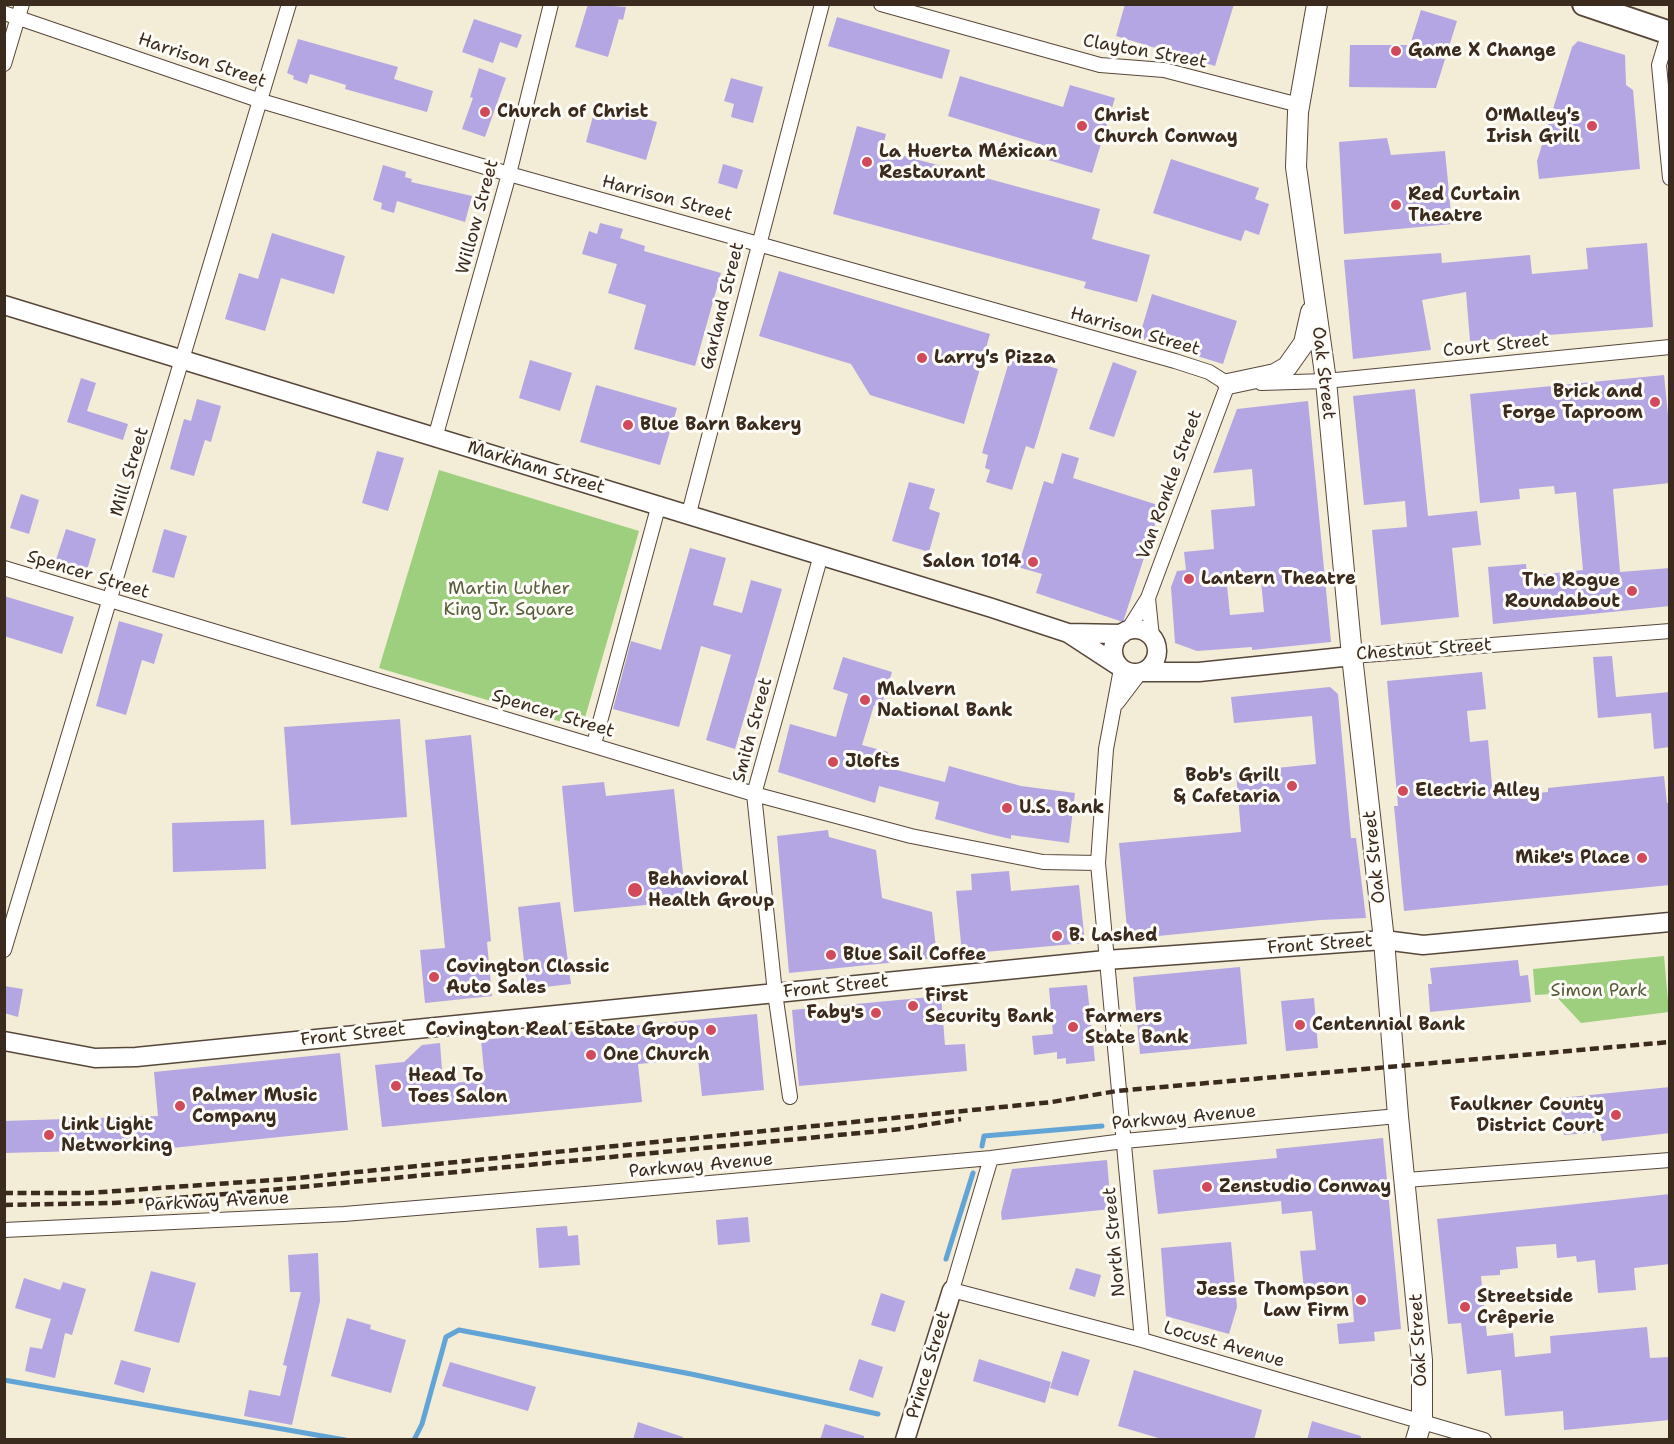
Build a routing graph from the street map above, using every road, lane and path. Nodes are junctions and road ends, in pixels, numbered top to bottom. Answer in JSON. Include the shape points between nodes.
{"nodes":[{"id":1,"x":289,"y":4,"type":"edge"},
{"id":2,"x":551,"y":4,"type":"edge"},
{"id":3,"x":822,"y":4,"type":"edge"},
{"id":4,"x":881,"y":4,"type":"edge"},
{"id":5,"x":1317,"y":4,"type":"edge"},
{"id":6,"x":1584,"y":4,"type":"edge"},
{"id":7,"x":15,"y":12,"type":"edge"},
{"id":8,"x":1669,"y":32,"type":"edge"},
{"id":9,"x":4,"y":64,"type":"edge"},
{"id":10,"x":261,"y":101,"type":"junction"},
{"id":11,"x":1299,"y":105,"type":"junction"},
{"id":12,"x":508,"y":174,"type":"junction"},
{"id":13,"x":1670,"y":178,"type":"edge"},
{"id":14,"x":758,"y":243,"type":"junction"},
{"id":15,"x":1313,"y":294,"type":"junction"},
{"id":16,"x":4,"y":305,"type":"edge"},
{"id":17,"x":1670,"y":347,"type":"edge"},
{"id":18,"x":183,"y":362,"type":"junction"},
{"id":19,"x":1326,"y":381,"type":"junction"},
{"id":20,"x":1228,"y":384,"type":"junction"},
{"id":21,"x":435,"y":438,"type":"junction"},
{"id":22,"x":659,"y":504,"type":"junction"},
{"id":23,"x":688,"y":513,"type":"junction"},
{"id":24,"x":821,"y":555,"type":"junction"},
{"id":25,"x":4,"y":568,"type":"edge"},
{"id":26,"x":1148,"y":598,"type":"junction"},
{"id":27,"x":108,"y":601,"type":"junction"},
{"id":28,"x":1125,"y":632,"type":"junction"},
{"id":29,"x":1670,"y":632,"type":"edge"},
{"id":30,"x":1068,"y":633,"type":"junction"},
{"id":31,"x":1154,"y":640,"type":"junction"},
{"id":32,"x":1352,"y":656,"type":"junction"},
{"id":33,"x":1119,"y":667,"type":"junction"},
{"id":34,"x":1180,"y":671,"type":"junction"},
{"id":35,"x":1142,"y":673,"type":"junction"},
{"id":36,"x":1114,"y":707,"type":"junction"},
{"id":37,"x":594,"y":744,"type":"junction"},
{"id":38,"x":754,"y":794,"type":"junction"},
{"id":39,"x":1098,"y":863,"type":"junction"},
{"id":40,"x":1670,"y":922,"type":"edge"},
{"id":41,"x":1384,"y":940,"type":"junction"},
{"id":42,"x":4,"y":950,"type":"edge"},
{"id":43,"x":1106,"y":960,"type":"junction"},
{"id":44,"x":775,"y":993,"type":"junction"},
{"id":45,"x":4,"y":1041,"type":"edge"},
{"id":46,"x":790,"y":1097,"type":"dead end"},
{"id":47,"x":1398,"y":1116,"type":"junction"},
{"id":48,"x":1124,"y":1141,"type":"junction"},
{"id":49,"x":991,"y":1158,"type":"junction"},
{"id":50,"x":1670,"y":1160,"type":"edge"},
{"id":51,"x":1406,"y":1180,"type":"junction"},
{"id":52,"x":4,"y":1230,"type":"edge"},
{"id":53,"x":952,"y":1290,"type":"junction"},
{"id":54,"x":1142,"y":1340,"type":"junction"},
{"id":55,"x":1422,"y":1420,"type":"junction"},
{"id":56,"x":905,"y":1440,"type":"edge"},
{"id":57,"x":1416,"y":1440,"type":"edge"},
{"id":58,"x":1484,"y":1440,"type":"edge"}],
"edges":[{"from":1,"to":10,"type":"street","name":"Mill Street"},
{"from":2,"to":12,"type":"street","name":"Willow Street"},
{"from":3,"to":14,"type":"street","name":"Garland Street"},
{"from":4,"to":11,"type":"street","name":"Clayton Street","via":[[1100,65],[1164,70]]},
{"from":5,"to":11,"type":"main road","name":"Oak Street"},
{"from":6,"to":8,"type":"main road"},
{"from":7,"to":9,"type":"street"},
{"from":7,"to":10,"type":"street","name":"Harrison Street"},
{"from":8,"to":13,"type":"street","via":[[1659,65]]},
{"from":10,"to":12,"type":"street","name":"Harrison Street"},
{"from":10,"to":18,"type":"street","name":"Mill Street"},
{"from":11,"to":15,"type":"main road","name":"Oak Street","via":[[1296,167]]},
{"from":12,"to":14,"type":"street","name":"Harrison Street"},
{"from":12,"to":21,"type":"street","name":"Willow Street"},
{"from":14,"to":20,"type":"street","name":"Harrison Street","via":[[1175,361],[1209,372]]},
{"from":14,"to":23,"type":"street","name":"Garland Street"},
{"from":15,"to":19,"type":"main road","name":"Oak Street"},
{"from":15,"to":20,"type":"main road","name":"Oak Street","via":[[1310,327],[1297,356],[1287,367],[1275,374]]},
{"from":16,"to":18,"type":"street","name":"Markham Street"},
{"from":17,"to":19,"type":"street","name":"Court Street"},
{"from":18,"to":21,"type":"street","name":"Markham Street"},
{"from":18,"to":27,"type":"street","name":"Mill Street"},
{"from":19,"to":20,"type":"street"},
{"from":19,"to":32,"type":"main road","name":"Oak Street"},
{"from":20,"to":26,"type":"street","name":"Van Ronkle Street"},
{"from":21,"to":22,"type":"street","name":"Markham Street"},
{"from":22,"to":23,"type":"street","name":"Markham Street"},
{"from":22,"to":37,"type":"street"},
{"from":23,"to":24,"type":"street","name":"Markham Street"},
{"from":24,"to":30,"type":"street","name":"Markham Street"},
{"from":24,"to":38,"type":"street","name":"Smith Street"},
{"from":25,"to":27,"type":"street","name":"Spencer Street"},
{"from":26,"to":28,"type":"street","name":"Van Ronkle Street"},
{"from":26,"to":31,"type":"street","name":"Van Ronkle Street"},
{"from":27,"to":37,"type":"street","name":"Spencer Street"},
{"from":27,"to":42,"type":"street","name":"Mill Street"},
{"from":28,"to":30,"type":"street","name":"Markham Street"},
{"from":28,"to":31,"type":"street","via":[[1141,630]]},
{"from":28,"to":33,"type":"street","via":[[1113,652]]},
{"from":29,"to":32,"type":"street","name":"Chestnut Street"},
{"from":30,"to":33,"type":"street","name":"Markham Street"},
{"from":31,"to":34,"type":"street"},
{"from":31,"to":35,"type":"street","via":[[1154,663]]},
{"from":32,"to":34,"type":"street","name":"Chestnut Street"},
{"from":32,"to":41,"type":"main road","name":"Oak Street"},
{"from":33,"to":35,"type":"street"},
{"from":33,"to":36,"type":"street"},
{"from":34,"to":35,"type":"street","name":"Chestnut Street"},
{"from":35,"to":36,"type":"street"},
{"from":36,"to":39,"type":"street","via":[[1102,787]]},
{"from":37,"to":38,"type":"street","name":"Spencer Street"},
{"from":38,"to":39,"type":"street","name":"Spencer Street","via":[[911,836],[1043,862]]},
{"from":38,"to":44,"type":"street","name":"Smith Street"},
{"from":39,"to":43,"type":"street"},
{"from":40,"to":41,"type":"street","name":"Front Street","via":[[1423,945]]},
{"from":41,"to":43,"type":"street","name":"Front Street"},
{"from":41,"to":47,"type":"main road","name":"Oak Street"},
{"from":43,"to":44,"type":"street","name":"Front Street"},
{"from":43,"to":48,"type":"street"},
{"from":44,"to":45,"type":"street","name":"Front Street","via":[[136,1057],[95,1058]]},
{"from":44,"to":46,"type":"street","name":"Smith Street"},
{"from":47,"to":48,"type":"street","name":"Parkway Avenue"},
{"from":47,"to":51,"type":"main road","name":"Oak Street"},
{"from":48,"to":49,"type":"street","name":"Parkway Avenue"},
{"from":48,"to":54,"type":"street","name":"North Street"},
{"from":49,"to":52,"type":"street","name":"Parkway Avenue","via":[[352,1213]]},
{"from":49,"to":53,"type":"street"},
{"from":50,"to":51,"type":"street"},
{"from":51,"to":55,"type":"main road","name":"Oak Street","via":[[1422,1360]]},
{"from":53,"to":54,"type":"street","name":"Locust Avenue"},
{"from":53,"to":56,"type":"street","name":"Prince Street"},
{"from":54,"to":55,"type":"street","name":"Locust Avenue"},
{"from":55,"to":57,"type":"main road","name":"Oak Street"},
{"from":55,"to":58,"type":"street","name":"Locust Avenue"}]}
